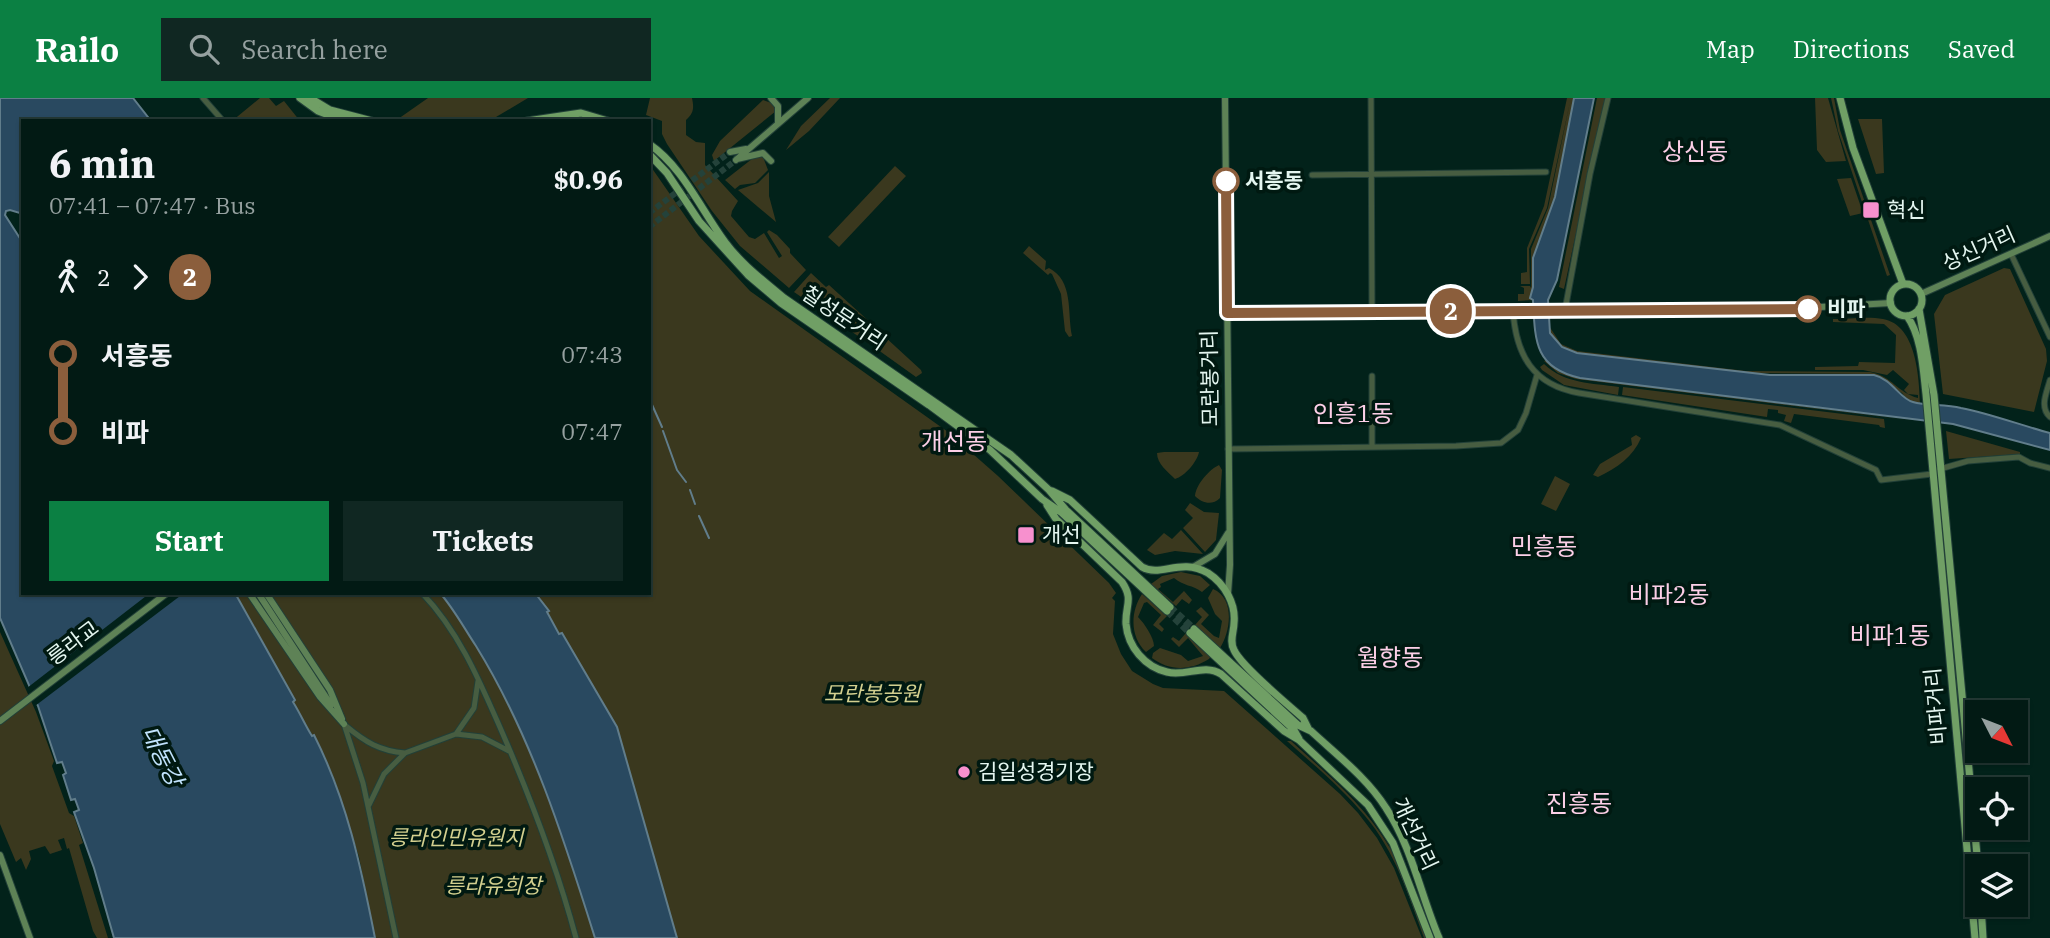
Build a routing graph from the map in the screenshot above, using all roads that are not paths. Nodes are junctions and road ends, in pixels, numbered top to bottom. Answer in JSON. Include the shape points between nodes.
{"nodes":[{"id":1,"x":203,"y":98,"type":"edge"},
{"id":2,"x":300,"y":98,"type":"edge"},
{"id":3,"x":310,"y":98,"type":"edge"},
{"id":4,"x":771,"y":98,"type":"edge"},
{"id":5,"x":808,"y":98,"type":"edge"},
{"id":6,"x":1225,"y":98,"type":"edge"},
{"id":7,"x":1371,"y":98,"type":"edge"},
{"id":8,"x":1608,"y":98,"type":"edge"},
{"id":9,"x":1840,"y":98,"type":"edge"},
{"id":10,"x":221,"y":119,"type":"edge"},
{"id":11,"x":338,"y":119,"type":"edge"},
{"id":12,"x":364,"y":119,"type":"edge"},
{"id":13,"x":540,"y":119,"type":"edge"},
{"id":14,"x":601,"y":119,"type":"edge"},
{"id":15,"x":778,"y":123,"type":"junction"},
{"id":16,"x":651,"y":146,"type":"edge"},
{"id":17,"x":748,"y":148,"type":"junction"},
{"id":18,"x":730,"y":152,"type":"tunnel mouth"},
{"id":19,"x":651,"y":156,"type":"edge"},
{"id":20,"x":771,"y":161,"type":"dead end"},
{"id":21,"x":1546,"y":172,"type":"dead end"},
{"id":22,"x":1312,"y":175,"type":"dead end"},
{"id":23,"x":1371,"y":175,"type":"junction"},
{"id":24,"x":2050,"y":236,"type":"edge"},
{"id":25,"x":2011,"y":254,"type":"junction"},
{"id":26,"x":1903,"y":284,"type":"junction"},
{"id":27,"x":1921,"y":293,"type":"junction"},
{"id":28,"x":1891,"y":303,"type":"junction"},
{"id":29,"x":1919,"y":309,"type":"junction"},
{"id":30,"x":1513,"y":311,"type":"junction"},
{"id":31,"x":1562,"y":311,"type":"junction"},
{"id":32,"x":1372,"y":312,"type":"junction"},
{"id":33,"x":1227,"y":313,"type":"junction"},
{"id":34,"x":1907,"y":316,"type":"junction"},
{"id":35,"x":2050,"y":337,"type":"edge"},
{"id":36,"x":1537,"y":375,"type":"junction"},
{"id":37,"x":1371,"y":376,"type":"dead end"},
{"id":38,"x":2050,"y":380,"type":"edge"},
{"id":39,"x":1930,"y":394,"type":"junction"},
{"id":40,"x":2050,"y":417,"type":"edge"},
{"id":41,"x":1933,"y":430,"type":"junction"},
{"id":42,"x":1373,"y":446,"type":"junction"},
{"id":43,"x":1228,"y":449,"type":"junction"},
{"id":44,"x":2050,"y":468,"type":"edge"},
{"id":45,"x":1940,"y":470,"type":"junction"},
{"id":46,"x":1932,"y":474,"type":"junction"},
{"id":47,"x":1049,"y":490,"type":"junction"},
{"id":48,"x":1042,"y":499,"type":"junction"},
{"id":49,"x":1229,"y":532,"type":"junction"},
{"id":50,"x":1193,"y":567,"type":"junction"},
{"id":51,"x":1228,"y":594,"type":"junction"},
{"id":52,"x":164,"y":595,"type":"edge"},
{"id":53,"x":250,"y":595,"type":"edge"},
{"id":54,"x":259,"y":595,"type":"edge"},
{"id":55,"x":267,"y":595,"type":"edge"},
{"id":56,"x":424,"y":595,"type":"edge"},
{"id":57,"x":1221,"y":674,"type":"joint"},
{"id":58,"x":478,"y":678,"type":"junction"},
{"id":59,"x":0,"y":721,"type":"edge"},
{"id":60,"x":344,"y":724,"type":"junction"},
{"id":61,"x":1308,"y":729,"type":"junction"},
{"id":62,"x":456,"y":734,"type":"junction"},
{"id":63,"x":1299,"y":740,"type":"junction"},
{"id":64,"x":510,"y":752,"type":"junction"},
{"id":65,"x":405,"y":753,"type":"junction"},
{"id":66,"x":368,"y":806,"type":"junction"},
{"id":67,"x":1977,"y":854,"type":"edge"},
{"id":68,"x":0,"y":855,"type":"edge"},
{"id":69,"x":1982,"y":917,"type":"edge"},
{"id":70,"x":30,"y":938,"type":"edge"},
{"id":71,"x":396,"y":938,"type":"edge"},
{"id":72,"x":576,"y":938,"type":"edge"},
{"id":73,"x":1430,"y":938,"type":"edge"},
{"id":74,"x":1439,"y":938,"type":"edge"},
{"id":75,"x":1975,"y":938,"type":"edge"},
{"id":76,"x":1983,"y":938,"type":"edge"}],
"edges":[{"from":1,"to":10,"type":"street"},
{"from":2,"to":11,"type":"main road"},
{"from":3,"to":12,"type":"main road","via":[[330,110]]},
{"from":4,"to":15,"type":"main road","via":[[778,106]]},
{"from":5,"to":15,"type":"main road"},
{"from":6,"to":33,"type":"main road","name":"모란봉거리"},
{"from":7,"to":23,"type":"street"},
{"from":8,"to":31,"type":"street"},
{"from":9,"to":26,"type":"main road","via":[[1853,148]]},
{"from":13,"to":14,"type":"main road","via":[[581,113]]},
{"from":15,"to":17,"type":"main road"},
{"from":16,"to":47,"type":"main road","name":"칠성문거리","via":[[674,166],[727,245],[752,271],[1011,455]]},
{"from":17,"to":18,"type":"main road"},
{"from":17,"to":20,"type":"main road","via":[[736,160],[764,153]]},
{"from":19,"to":48,"type":"main road","name":"칠성문거리","via":[[706,230],[748,275],[973,437]]},
{"from":21,"to":23,"type":"street"},
{"from":22,"to":23,"type":"street"},
{"from":23,"to":32,"type":"street"},
{"from":24,"to":25,"type":"main road","name":"상신거리"},
{"from":25,"to":27,"type":"main road","name":"상신거리"},
{"from":25,"to":35,"type":"street"},
{"from":26,"to":27,"type":"main road"},
{"from":26,"to":28,"type":"main road","via":[[1894,290]]},
{"from":27,"to":29,"type":"main road"},
{"from":28,"to":31,"type":"main road"},
{"from":28,"to":34,"type":"main road","via":[[1895,311]]},
{"from":29,"to":34,"type":"main road"},
{"from":29,"to":39,"type":"main road"},
{"from":30,"to":31,"type":"main road"},
{"from":30,"to":32,"type":"main road"},
{"from":30,"to":36,"type":"street","via":[[1518,344]]},
{"from":32,"to":33,"type":"main road"},
{"from":33,"to":43,"type":"main road","name":"모란봉거리"},
{"from":34,"to":39,"type":"main road"},
{"from":36,"to":42,"type":"street","via":[[1518,430],[1501,443]]},
{"from":36,"to":46,"type":"street","via":[[1571,392],[1780,425],[1876,470],[1881,480]]},
{"from":37,"to":42,"type":"street"},
{"from":38,"to":40,"type":"street","via":[[2044,407]]},
{"from":39,"to":41,"type":"main road"},
{"from":41,"to":45,"type":"main road","name":"비파거리"},
{"from":41,"to":46,"type":"main road","name":"비파거리"},
{"from":42,"to":43,"type":"street"},
{"from":43,"to":49,"type":"main road","name":"모란봉거리"},
{"from":44,"to":45,"type":"street","via":[[2019,457],[1968,461]]},
{"from":45,"to":67,"type":"main road","name":"비파거리"},
{"from":46,"to":75,"type":"main road","name":"비파거리"},
{"from":47,"to":48,"type":"main road"},
{"from":47,"to":48,"type":"main road","name":"칠성문거리","via":[[1169,609]]},
{"from":47,"to":50,"type":"main road","name":"칠성문거리","via":[[1070,500],[1149,571]]},
{"from":48,"to":57,"type":"main road","name":"칠성문거리","via":[[1129,592],[1126,625],[1143,660],[1171,673],[1212,668]]},
{"from":49,"to":50,"type":"main road","via":[[1214,554]]},
{"from":49,"to":51,"type":"main road","name":"모란봉거리"},
{"from":50,"to":51,"type":"main road","via":[[1209,574]]},
{"from":51,"to":61,"type":"main road","name":"개선거리","via":[[1237,655],[1303,718]]},
{"from":52,"to":59,"type":"main road","name":"릉라교"},
{"from":53,"to":60,"type":"main road","via":[[320,697]]},
{"from":54,"to":60,"type":"main road"},
{"from":55,"to":60,"type":"main road","via":[[330,690]]},
{"from":56,"to":58,"type":"street"},
{"from":57,"to":63,"type":"main road","name":"개선거리"},
{"from":58,"to":62,"type":"street","via":[[474,708]]},
{"from":58,"to":64,"type":"street"},
{"from":60,"to":65,"type":"street","via":[[372,745]]},
{"from":60,"to":66,"type":"street"},
{"from":61,"to":63,"type":"main road","name":"개선거리","via":[[1192,631]]},
{"from":61,"to":74,"type":"main road","name":"개선거리","via":[[1367,783],[1388,811]]},
{"from":62,"to":64,"type":"street","via":[[482,737]]},
{"from":62,"to":65,"type":"street"},
{"from":63,"to":73,"type":"main road","name":"개선거리","via":[[1348,784],[1380,821],[1398,853]]},
{"from":64,"to":72,"type":"street","via":[[553,859]]},
{"from":65,"to":66,"type":"street","via":[[384,774]]},
{"from":66,"to":71,"type":"street"},
{"from":68,"to":70,"type":"main road"},
{"from":69,"to":76,"type":"main road"}]}
